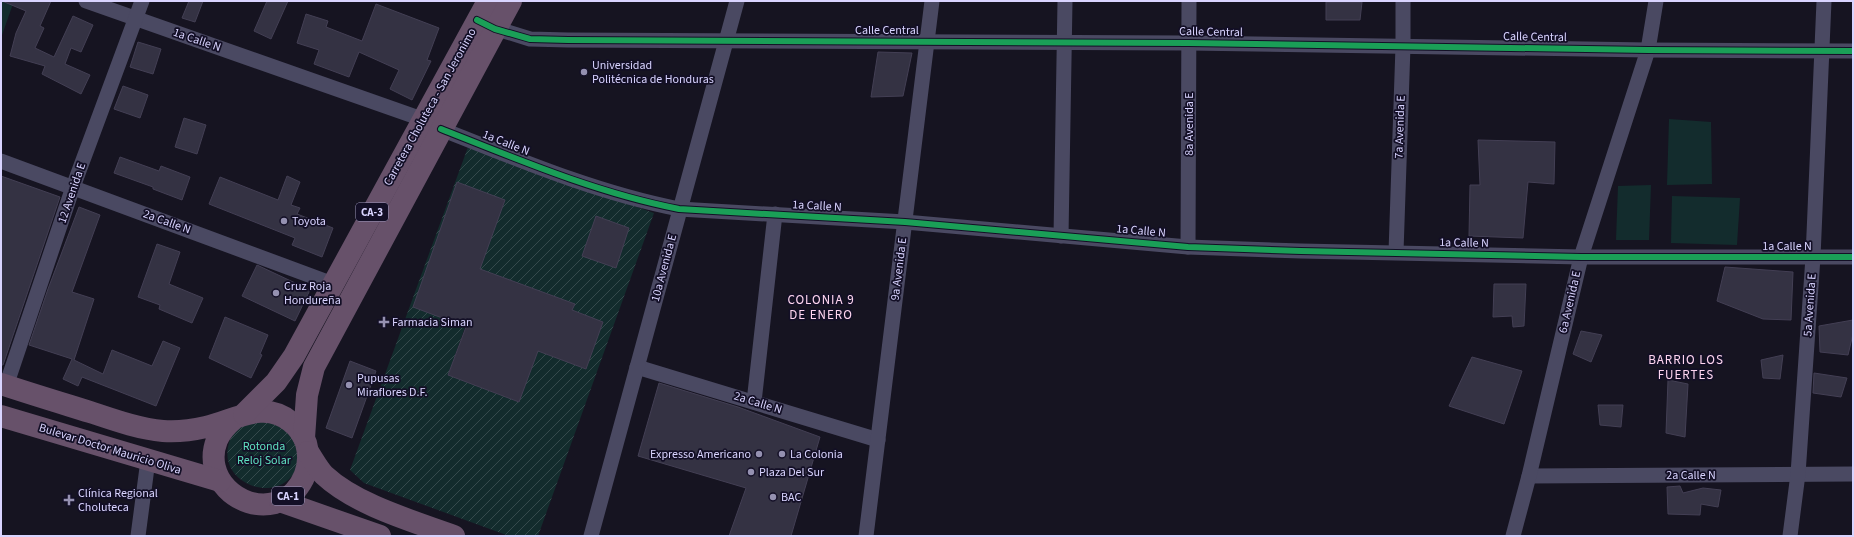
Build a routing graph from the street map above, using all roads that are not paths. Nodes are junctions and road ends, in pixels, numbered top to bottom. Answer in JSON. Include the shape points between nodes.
{"nodes":[{"id":1,"x":86,"y":1,"type":"edge"},
{"id":2,"x":142,"y":1,"type":"edge"},
{"id":3,"x":488,"y":1,"type":"edge"},
{"id":4,"x":511,"y":1,"type":"edge"},
{"id":5,"x":738,"y":1,"type":"edge"},
{"id":6,"x":932,"y":1,"type":"edge"},
{"id":7,"x":1065,"y":1,"type":"edge"},
{"id":8,"x":1189,"y":1,"type":"edge"},
{"id":9,"x":1403,"y":1,"type":"edge"},
{"id":10,"x":1656,"y":1,"type":"edge"},
{"id":11,"x":1824,"y":1,"type":"edge"},
{"id":12,"x":136,"y":18,"type":"junction"},
{"id":13,"x":486,"y":25,"type":"junction"},
{"id":14,"x":727,"y":40,"type":"junction"},
{"id":15,"x":928,"y":42,"type":"junction"},
{"id":16,"x":1065,"y":43,"type":"junction"},
{"id":17,"x":1189,"y":43,"type":"junction"},
{"id":18,"x":1403,"y":46,"type":"junction"},
{"id":19,"x":1648,"y":50,"type":"junction"},
{"id":20,"x":1822,"y":51,"type":"junction"},
{"id":21,"x":1853,"y":51,"type":"edge"},
{"id":22,"x":422,"y":119,"type":"junction"},
{"id":23,"x":441,"y":129,"type":"junction"},
{"id":24,"x":1,"y":161,"type":"edge"},
{"id":25,"x":73,"y":187,"type":"junction"},
{"id":26,"x":679,"y":209,"type":"junction"},
{"id":27,"x":775,"y":214,"type":"junction"},
{"id":28,"x":904,"y":222,"type":"junction"},
{"id":29,"x":1061,"y":236,"type":"junction"},
{"id":30,"x":1188,"y":247,"type":"junction"},
{"id":31,"x":1396,"y":252,"type":"junction"},
{"id":32,"x":1581,"y":257,"type":"junction"},
{"id":33,"x":1813,"y":257,"type":"junction"},
{"id":34,"x":1853,"y":257,"type":"edge"},
{"id":35,"x":333,"y":284,"type":"junction"},
{"id":36,"x":638,"y":367,"type":"junction"},
{"id":37,"x":4,"y":385,"type":"edge"},
{"id":38,"x":754,"y":402,"type":"junction"},
{"id":39,"x":1,"y":416,"type":"edge"},
{"id":40,"x":239,"y":416,"type":"junction"},
{"id":41,"x":878,"y":440,"type":"junction"},
{"id":42,"x":306,"y":445,"type":"junction"},
{"id":43,"x":148,"y":460,"type":"junction"},
{"id":44,"x":1798,"y":474,"type":"junction"},
{"id":45,"x":1853,"y":474,"type":"edge"},
{"id":46,"x":1529,"y":476,"type":"junction"},
{"id":47,"x":220,"y":481,"type":"junction"},
{"id":48,"x":280,"y":501,"type":"junction"},
{"id":49,"x":138,"y":536,"type":"edge"},
{"id":50,"x":380,"y":536,"type":"edge"},
{"id":51,"x":454,"y":536,"type":"edge"},
{"id":52,"x":591,"y":536,"type":"edge"},
{"id":53,"x":866,"y":536,"type":"edge"},
{"id":54,"x":1513,"y":536,"type":"edge"},
{"id":55,"x":1790,"y":536,"type":"edge"}],
"edges":[{"from":1,"to":12,"type":"street","name":"1a Calle N"},
{"from":2,"to":12,"type":"street","name":"12 Avenida E"},
{"from":3,"to":13,"type":"highway","name":"Carretera Choluteca - San Jeronimo","number":"CA-3"},
{"from":4,"to":13,"type":"highway","name":"Carretera Choluteca - San Jeronimo","number":"CA-3"},
{"from":5,"to":14,"type":"street","name":"10a Avenida E"},
{"from":6,"to":15,"type":"street","name":"9a Avenida E"},
{"from":7,"to":16,"type":"street"},
{"from":8,"to":17,"type":"street","name":"8a Avenida E"},
{"from":9,"to":18,"type":"street","name":"7a Avenida E"},
{"from":10,"to":19,"type":"street","name":"6a Avenida E"},
{"from":11,"to":20,"type":"street","name":"5a Avenida E"},
{"from":12,"to":22,"type":"street","name":"1a Calle N"},
{"from":12,"to":25,"type":"street","name":"12 Avenida E"},
{"from":13,"to":14,"type":"street","name":"Calle Central","via":[[530,39]]},
{"from":13,"to":22,"type":"highway","name":"Carretera Choluteca - San Jeronimo","number":"CA-3"},
{"from":13,"to":23,"type":"highway","name":"Carretera Choluteca - San Jeronimo","number":"CA-3"},
{"from":14,"to":15,"type":"street","name":"Calle Central"},
{"from":14,"to":26,"type":"street","name":"10a Avenida E"},
{"from":15,"to":16,"type":"street","name":"Calle Central"},
{"from":15,"to":28,"type":"street","name":"9a Avenida E"},
{"from":16,"to":17,"type":"street","name":"Calle Central"},
{"from":16,"to":29,"type":"street"},
{"from":17,"to":18,"type":"street","name":"Calle Central"},
{"from":17,"to":30,"type":"street","name":"8a Avenida E"},
{"from":18,"to":19,"type":"street","name":"Calle Central"},
{"from":18,"to":31,"type":"street","name":"7a Avenida E"},
{"from":19,"to":20,"type":"street","name":"Calle Central"},
{"from":19,"to":32,"type":"street","name":"6a Avenida E"},
{"from":20,"to":21,"type":"street","name":"Calle Central"},
{"from":20,"to":33,"type":"street","name":"5a Avenida E"},
{"from":22,"to":35,"type":"highway","name":"Carretera Choluteca - San Jeronimo","number":"CA-3"},
{"from":23,"to":26,"type":"street","name":"1a Calle N","via":[[542,169],[644,202]]},
{"from":23,"to":42,"type":"highway","name":"Carretera Choluteca - San Jeronimo","number":"CA-3","via":[[314,367],[307,395]]},
{"from":24,"to":25,"type":"street","name":"2a Calle N"},
{"from":25,"to":35,"type":"street","name":"2a Calle N"},
{"from":25,"to":37,"type":"street","name":"12 Avenida E"},
{"from":26,"to":27,"type":"street","name":"1a Calle N"},
{"from":26,"to":36,"type":"street","name":"10a Avenida E"},
{"from":27,"to":28,"type":"street","name":"1a Calle N"},
{"from":27,"to":38,"type":"street"},
{"from":28,"to":29,"type":"street","name":"1a Calle N"},
{"from":28,"to":41,"type":"street","name":"9a Avenida E"},
{"from":29,"to":30,"type":"street","name":"1a Calle N"},
{"from":30,"to":31,"type":"street","name":"1a Calle N"},
{"from":31,"to":32,"type":"street","name":"1a Calle N"},
{"from":32,"to":33,"type":"street","name":"1a Calle N"},
{"from":32,"to":46,"type":"street","name":"6a Avenida E"},
{"from":33,"to":34,"type":"street","name":"1a Calle N"},
{"from":33,"to":44,"type":"street","name":"5a Avenida E"},
{"from":35,"to":40,"type":"highway","name":"Carretera Choluteca - San Jeronimo","number":"CA-3","via":[[294,356],[276,382]]},
{"from":36,"to":38,"type":"street","name":"2a Calle N"},
{"from":36,"to":52,"type":"street","name":"10a Avenida E"},
{"from":37,"to":40,"type":"highway","via":[[128,424],[164,431],[204,428]]},
{"from":38,"to":41,"type":"street","name":"2a Calle N"},
{"from":39,"to":43,"type":"highway","name":"Bulevar Doctor Mauricio Oliva"},
{"from":40,"to":42,"type":"highway","via":[[258,411],[272,412],[285,417],[296,426]]},
{"from":40,"to":47,"type":"highway","number":"CA-1","via":[[224,428],[217,441],[214,454],[215,468]]},
{"from":41,"to":53,"type":"street","name":"9a Avenida E"},
{"from":42,"to":48,"type":"highway","number":"CA-1","via":[[308,467],[303,481],[293,493]]},
{"from":42,"to":51,"type":"highway","via":[[323,474],[342,490]]},
{"from":43,"to":47,"type":"highway","name":"Bulevar Doctor Mauricio Oliva"},
{"from":43,"to":49,"type":"street"},
{"from":44,"to":45,"type":"street","name":"2a Calle N"},
{"from":44,"to":46,"type":"street","name":"2a Calle N"},
{"from":44,"to":55,"type":"street","name":"5a Avenida E"},
{"from":46,"to":54,"type":"street","name":"6a Avenida E"},
{"from":47,"to":48,"type":"highway","number":"CA-1","via":[[228,492],[240,500],[267,505]]},
{"from":48,"to":50,"type":"highway","number":"CA-1"}]}
